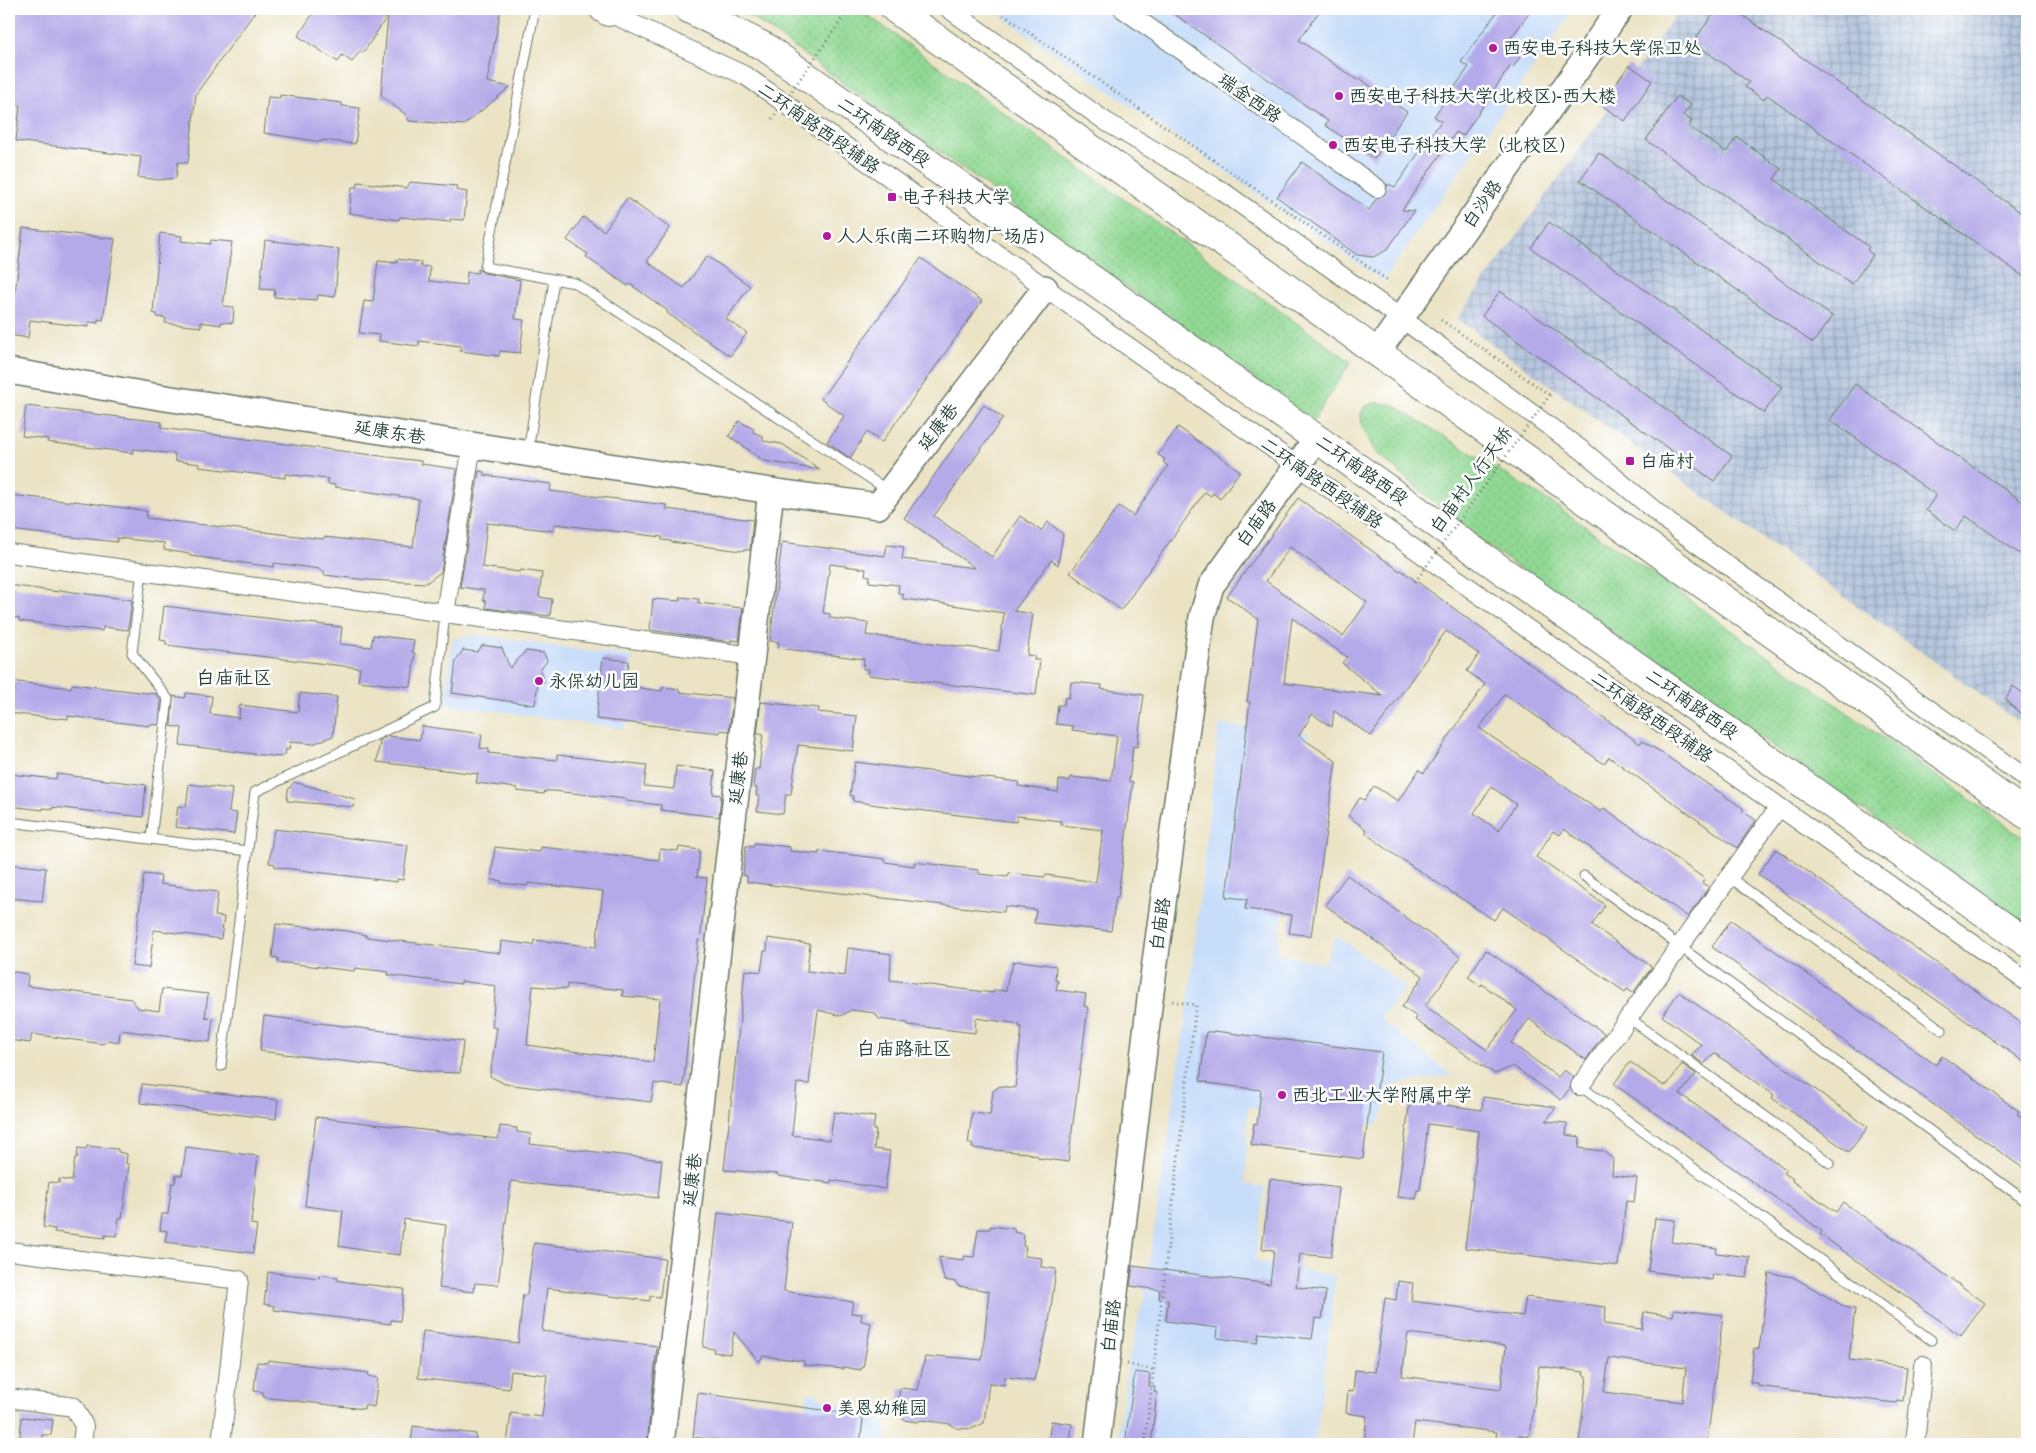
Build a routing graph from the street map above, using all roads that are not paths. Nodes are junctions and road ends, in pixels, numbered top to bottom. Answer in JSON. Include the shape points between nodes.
{"nodes":[{"id":1,"x":535,"y":9,"type":"edge"},
{"id":2,"x":689,"y":9,"type":"edge"},
{"id":3,"x":895,"y":9,"type":"edge"},
{"id":4,"x":948,"y":9,"type":"edge"},
{"id":5,"x":1123,"y":9,"type":"edge"},
{"id":6,"x":1620,"y":9,"type":"edge"},
{"id":7,"x":605,"y":10,"type":"edge"},
{"id":8,"x":1377,"y":188,"type":"dead end"},
{"id":9,"x":554,"y":280,"type":"junction"},
{"id":10,"x":1045,"y":288,"type":"junction"},
{"id":11,"x":1401,"y":318,"type":"junction"},
{"id":12,"x":1378,"y":351,"type":"junction"},
{"id":13,"x":9,"y":371,"type":"edge"},
{"id":14,"x":1317,"y":438,"type":"junction"},
{"id":15,"x":472,"y":445,"type":"junction"},
{"id":16,"x":528,"y":453,"type":"junction"},
{"id":17,"x":1297,"y":466,"type":"junction"},
{"id":18,"x":771,"y":491,"type":"junction"},
{"id":19,"x":889,"y":491,"type":"junction"},
{"id":20,"x":9,"y":553,"type":"edge"},
{"id":21,"x":142,"y":571,"type":"junction"},
{"id":22,"x":445,"y":613,"type":"junction"},
{"id":23,"x":752,"y":656,"type":"junction"},
{"id":24,"x":2027,"y":779,"type":"edge"},
{"id":25,"x":1779,"y":807,"type":"junction"},
{"id":26,"x":2027,"y":814,"type":"edge"},
{"id":27,"x":9,"y":822,"type":"edge"},
{"id":28,"x":151,"y":839,"type":"junction"},
{"id":29,"x":248,"y":851,"type":"junction"},
{"id":30,"x":1584,"y":876,"type":"dead end"},
{"id":31,"x":1730,"y":877,"type":"junction"},
{"id":32,"x":2027,"y":943,"type":"edge"},
{"id":33,"x":1680,"y":945,"type":"junction"},
{"id":34,"x":2027,"y":982,"type":"edge"},
{"id":35,"x":1629,"y":1018,"type":"junction"},
{"id":36,"x":1942,"y":1030,"type":"dead end"},
{"id":37,"x":221,"y":1066,"type":"dead end"},
{"id":38,"x":1580,"y":1086,"type":"joint"},
{"id":39,"x":1830,"y":1163,"type":"dead end"},
{"id":40,"x":2027,"y":1202,"type":"edge"},
{"id":41,"x":9,"y":1250,"type":"edge"},
{"id":42,"x":1931,"y":1340,"type":"dead end"},
{"id":43,"x":1923,"y":1365,"type":"dead end"},
{"id":44,"x":9,"y":1398,"type":"edge"},
{"id":45,"x":82,"y":1444,"type":"edge"},
{"id":46,"x":221,"y":1444,"type":"edge"},
{"id":47,"x":661,"y":1444,"type":"edge"},
{"id":48,"x":1097,"y":1444,"type":"edge"},
{"id":49,"x":1915,"y":1444,"type":"edge"}],
"edges":[{"from":1,"to":9,"type":"lane","via":[[485,267]]},
{"from":2,"to":14,"type":"highway","name":"二环南路西段","via":[[765,47]]},
{"from":3,"to":12,"type":"highway"},
{"from":4,"to":11,"type":"street","via":[[1105,120],[1222,191]]},
{"from":5,"to":8,"type":"street","name":"瑞金西路"},
{"from":6,"to":11,"type":"street","name":"白沙路"},
{"from":7,"to":10,"type":"street","name":"二环南路西段辅路","via":[[746,76]]},
{"from":9,"to":16,"type":"lane"},
{"from":9,"to":19,"type":"lane","via":[[575,283]]},
{"from":10,"to":17,"type":"street","name":"二环南路西段辅路"},
{"from":10,"to":19,"type":"street","name":"延康巷"},
{"from":11,"to":12,"type":"street","name":"白沙路"},
{"from":11,"to":24,"type":"street","via":[[1583,452],[1678,530]]},
{"from":12,"to":26,"type":"highway"},
{"from":13,"to":15,"type":"street","name":"延康东巷"},
{"from":14,"to":17,"type":"street","name":"白庙路"},
{"from":14,"to":32,"type":"highway","name":"二环南路西段"},
{"from":15,"to":16,"type":"street","name":"延康东巷"},
{"from":15,"to":22,"type":"street"},
{"from":16,"to":18,"type":"street","name":"延康东巷"},
{"from":17,"to":25,"type":"street","name":"二环南路西段辅路"},
{"from":17,"to":48,"type":"street","name":"白庙路","via":[[1211,586],[1202,617],[1150,999]]},
{"from":18,"to":19,"type":"street","name":"延康巷","via":[[878,506]]},
{"from":18,"to":23,"type":"street","name":"延康巷"},
{"from":20,"to":21,"type":"street"},
{"from":21,"to":22,"type":"street"},
{"from":21,"to":28,"type":"lane","via":[[132,653],[168,699]]},
{"from":22,"to":23,"type":"street"},
{"from":22,"to":29,"type":"lane","via":[[435,707],[255,792]]},
{"from":23,"to":47,"type":"street","name":"延康巷"},
{"from":25,"to":31,"type":"street"},
{"from":25,"to":34,"type":"street","name":"二环南路西段辅路"},
{"from":27,"to":28,"type":"lane"},
{"from":28,"to":29,"type":"lane"},
{"from":29,"to":37,"type":"lane"},
{"from":30,"to":33,"type":"lane"},
{"from":31,"to":33,"type":"street"},
{"from":31,"to":36,"type":"lane"},
{"from":33,"to":35,"type":"street"},
{"from":33,"to":40,"type":"lane"},
{"from":35,"to":38,"type":"street"},
{"from":35,"to":39,"type":"lane"},
{"from":38,"to":42,"type":"lane"},
{"from":41,"to":46,"type":"street","via":[[239,1280]]},
{"from":43,"to":49,"type":"street"},
{"from":44,"to":45,"type":"street","via":[[74,1407],[84,1426]]}]}
